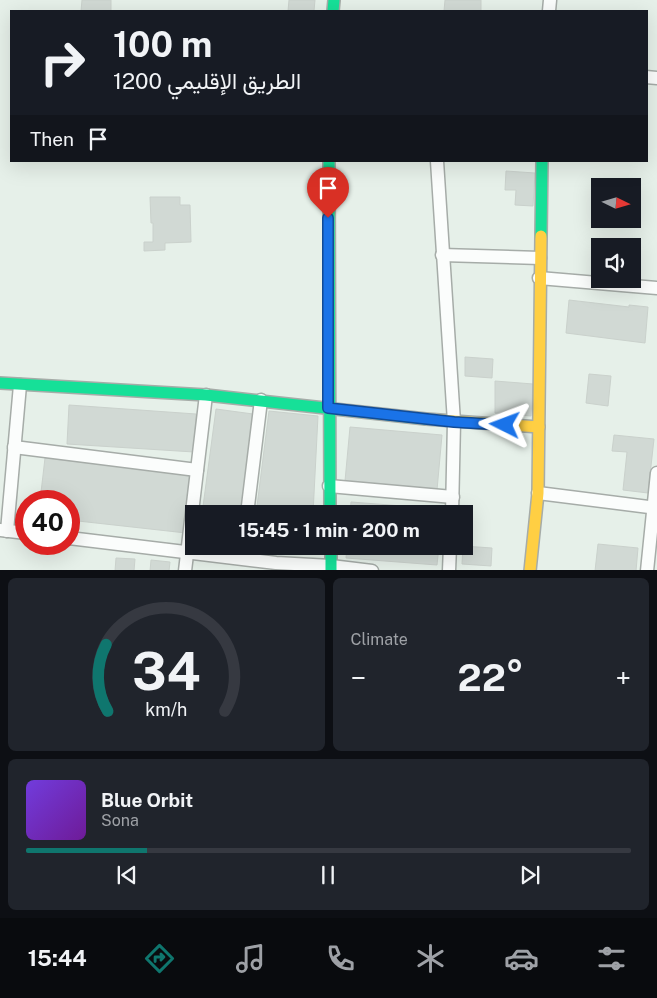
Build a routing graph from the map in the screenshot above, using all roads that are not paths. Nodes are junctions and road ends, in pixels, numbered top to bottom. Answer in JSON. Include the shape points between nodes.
{"nodes":[{"id":1,"x":328,"y":162,"type":"edge"},
{"id":2,"x":438,"y":162,"type":"edge"},
{"id":3,"x":542,"y":162,"type":"edge"},
{"id":4,"x":442,"y":255,"type":"junction"},
{"id":5,"x":540,"y":258,"type":"junction"},
{"id":6,"x":540,"y":278,"type":"junction"},
{"id":7,"x":657,"y":288,"type":"edge"},
{"id":8,"x":0,"y":383,"type":"edge"},
{"id":9,"x":20,"y":384,"type":"junction"},
{"id":10,"x":206,"y":395,"type":"junction"},
{"id":11,"x":261,"y":400,"type":"junction"},
{"id":12,"x":328,"y":408,"type":"junction"},
{"id":13,"x":454,"y":422,"type":"junction"},
{"id":14,"x":540,"y":427,"type":"junction"},
{"id":15,"x":14,"y":447,"type":"junction"},
{"id":16,"x":197,"y":470,"type":"junction"},
{"id":17,"x":657,"y":473,"type":"edge"},
{"id":18,"x":329,"y":486,"type":"junction"},
{"id":19,"x":538,"y":493,"type":"junction"},
{"id":20,"x":453,"y":497,"type":"junction"},
{"id":21,"x":193,"y":505,"type":"edge"},
{"id":22,"x":248,"y":505,"type":"edge"},
{"id":23,"x":330,"y":505,"type":"edge"},
{"id":24,"x":453,"y":505,"type":"edge"},
{"id":25,"x":655,"y":508,"type":"edge"},
{"id":26,"x":3,"y":530,"type":"edge"},
{"id":27,"x":80,"y":539,"type":"edge"},
{"id":28,"x":185,"y":552,"type":"edge"},
{"id":29,"x":187,"y":555,"type":"edge"},
{"id":30,"x":211,"y":555,"type":"edge"},
{"id":31,"x":243,"y":555,"type":"edge"},
{"id":32,"x":330,"y":555,"type":"edge"},
{"id":33,"x":450,"y":555,"type":"edge"},
{"id":34,"x":242,"y":559,"type":"junction"},
{"id":35,"x":276,"y":567,"type":"edge"},
{"id":36,"x":331,"y":568,"type":"edge"},
{"id":37,"x":185,"y":570,"type":"edge"},
{"id":38,"x":372,"y":570,"type":"edge"},
{"id":39,"x":449,"y":570,"type":"edge"},
{"id":40,"x":530,"y":570,"type":"edge"},
{"id":41,"x":647,"y":570,"type":"edge"}],
"edges":[{"from":1,"to":12,"type":"street"},
{"from":2,"to":4,"type":"street"},
{"from":3,"to":5,"type":"street"},
{"from":4,"to":5,"type":"street"},
{"from":4,"to":13,"type":"street"},
{"from":5,"to":6,"type":"street"},
{"from":6,"to":7,"type":"street"},
{"from":6,"to":14,"type":"street"},
{"from":8,"to":9,"type":"street"},
{"from":9,"to":10,"type":"street"},
{"from":9,"to":15,"type":"street"},
{"from":10,"to":11,"type":"street"},
{"from":10,"to":16,"type":"street"},
{"from":11,"to":12,"type":"street"},
{"from":11,"to":22,"type":"street"},
{"from":12,"to":13,"type":"street"},
{"from":12,"to":18,"type":"street"},
{"from":13,"to":14,"type":"street"},
{"from":13,"to":20,"type":"street"},
{"from":14,"to":19,"type":"street"},
{"from":15,"to":16,"type":"street"},
{"from":15,"to":26,"type":"street"},
{"from":16,"to":21,"type":"street"},
{"from":17,"to":25,"type":"street"},
{"from":18,"to":20,"type":"street"},
{"from":18,"to":23,"type":"street"},
{"from":19,"to":25,"type":"street"},
{"from":19,"to":40,"type":"street"},
{"from":20,"to":24,"type":"street"},
{"from":25,"to":41,"type":"street"},
{"from":27,"to":28,"type":"street"},
{"from":29,"to":37,"type":"street"},
{"from":30,"to":34,"type":"street"},
{"from":31,"to":34,"type":"street"},
{"from":32,"to":36,"type":"street"},
{"from":33,"to":39,"type":"street"},
{"from":34,"to":35,"type":"street"},
{"from":35,"to":36,"type":"street"},
{"from":36,"to":38,"type":"street"}]}
